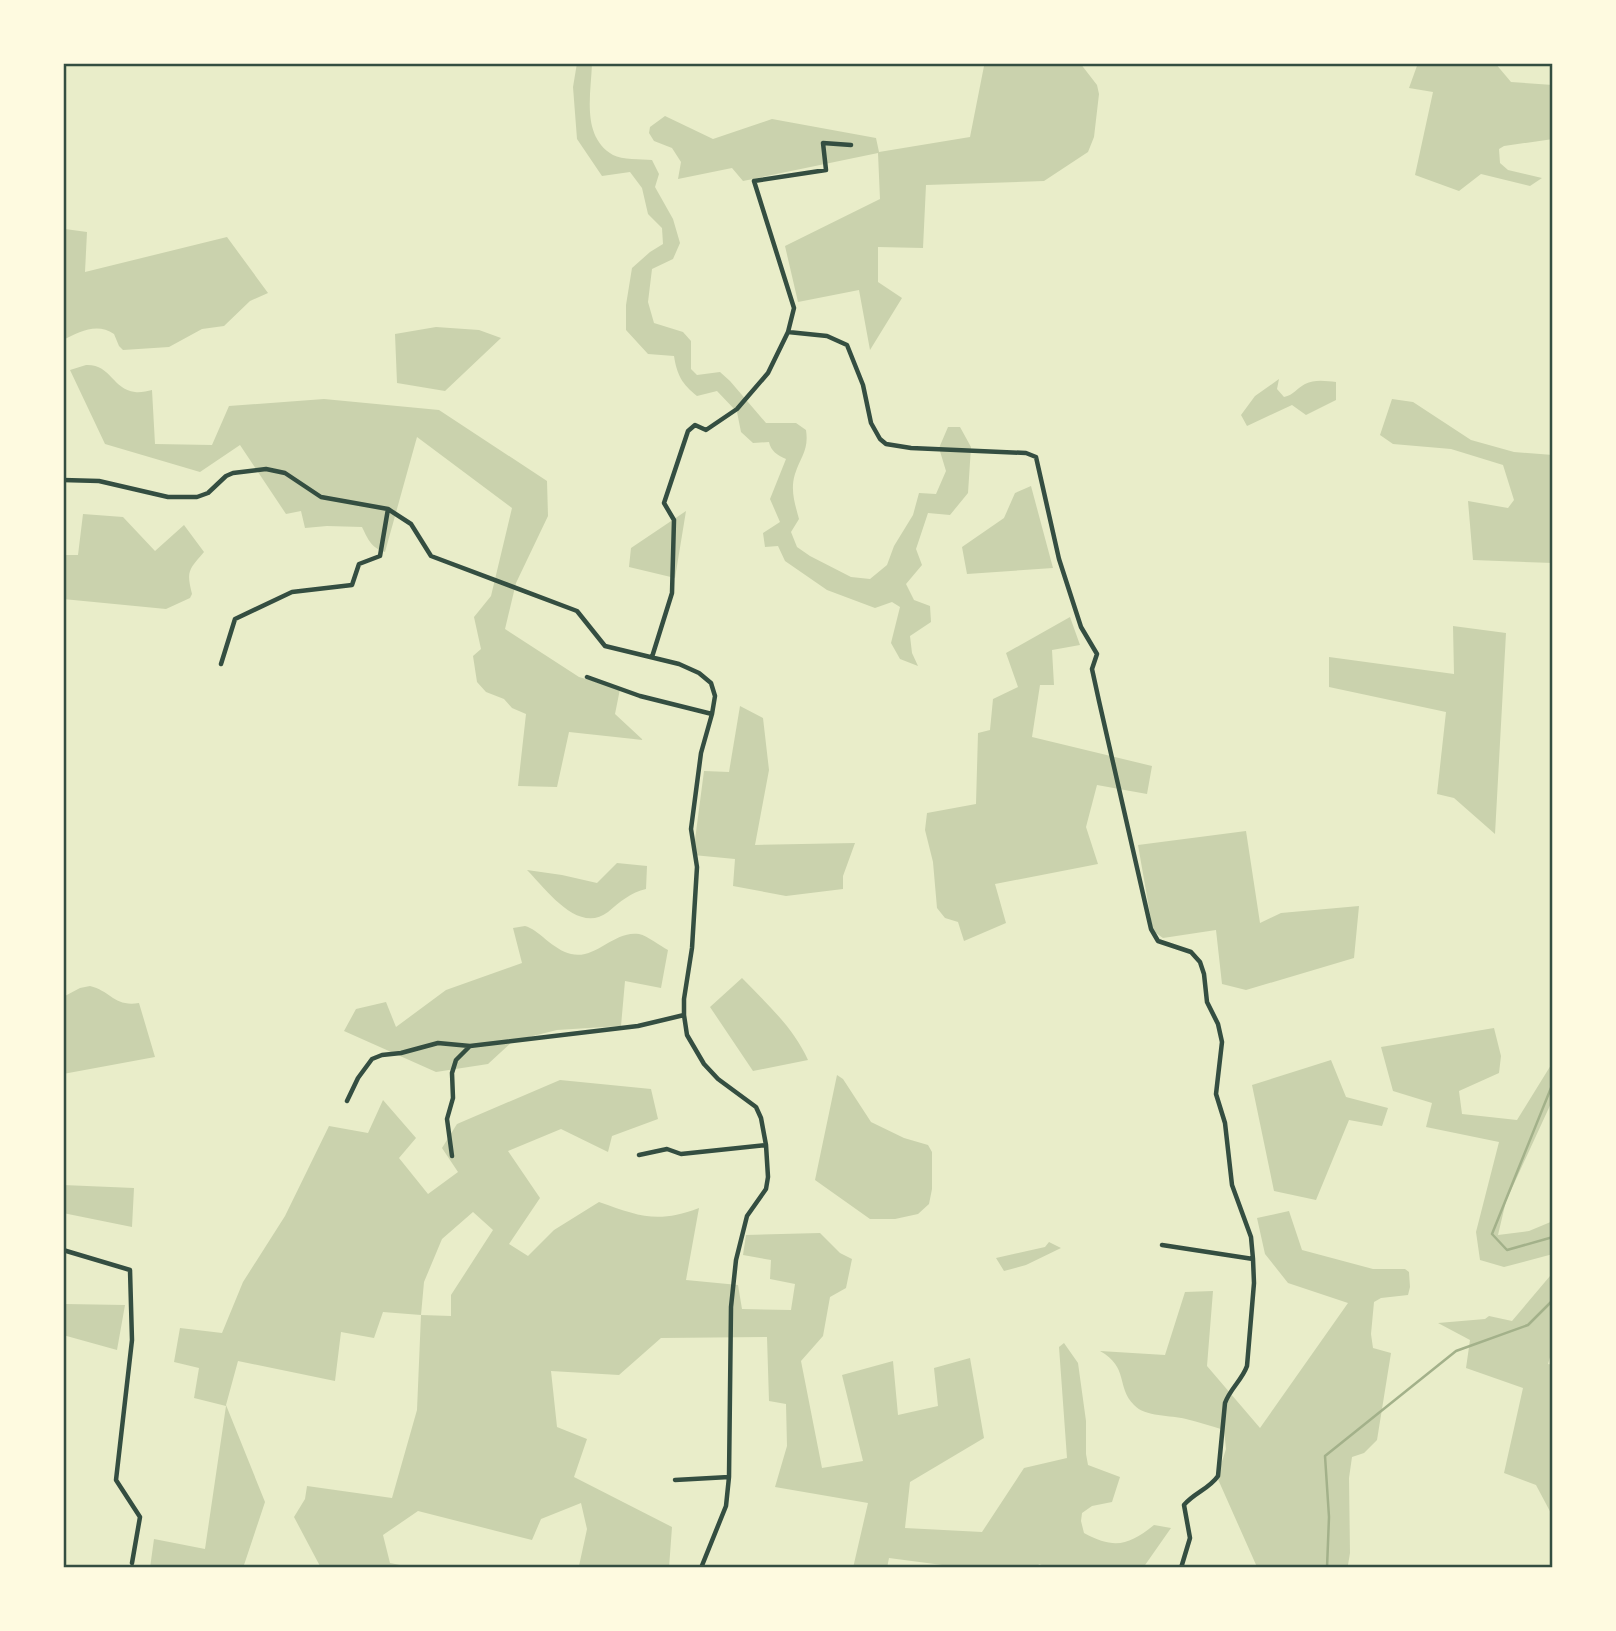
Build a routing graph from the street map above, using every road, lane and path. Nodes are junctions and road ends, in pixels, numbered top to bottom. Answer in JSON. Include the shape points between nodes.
{"nodes":[{"id":1,"x":851,"y":145,"type":"dead end"},
{"id":2,"x":788,"y":332,"type":"junction"},
{"id":3,"x":63,"y":480,"type":"edge"},
{"id":4,"x":388,"y":509,"type":"junction"},
{"id":5,"x":652,"y":657,"type":"junction"},
{"id":6,"x":221,"y":664,"type":"dead end"},
{"id":7,"x":587,"y":677,"type":"dead end"},
{"id":8,"x":712,"y":714,"type":"junction"},
{"id":9,"x":684,"y":1015,"type":"junction"},
{"id":10,"x":470,"y":1046,"type":"junction"},
{"id":11,"x":347,"y":1101,"type":"dead end"},
{"id":12,"x":766,"y":1145,"type":"junction"},
{"id":13,"x":639,"y":1155,"type":"dead end"},
{"id":14,"x":452,"y":1156,"type":"dead end"},
{"id":15,"x":1162,"y":1245,"type":"dead end"},
{"id":16,"x":63,"y":1250,"type":"edge"},
{"id":17,"x":1253,"y":1259,"type":"junction"},
{"id":18,"x":729,"y":1477,"type":"junction"},
{"id":19,"x":675,"y":1480,"type":"dead end"},
{"id":20,"x":132,"y":1563,"type":"dead end"},
{"id":21,"x":701,"y":1568,"type":"edge"},
{"id":22,"x":1181,"y":1568,"type":"edge"}],
"edges":[{"from":1,"to":2,"type":"street","via":[[823,143],[826,170],[754,181],[794,309]]},
{"from":2,"to":5,"type":"street","via":[[768,373],[737,409],[706,430],[695,425],[688,431],[664,503],[674,520],[672,593]]},
{"from":2,"to":17,"type":"street","via":[[827,336],[847,345],[863,385],[871,424],[886,444],[1036,457],[1059,559],[1081,627],[1097,654],[1092,669],[1098,701],[1151,929],[1158,941],[1191,951],[1204,974],[1207,1002],[1222,1042],[1216,1094],[1225,1123],[1232,1185],[1251,1237]]},
{"from":3,"to":4,"type":"street","via":[[99,481],[168,497],[197,497],[208,494],[233,473],[265,468],[285,473],[321,497]]},
{"from":4,"to":5,"type":"street","via":[[411,524],[431,556],[577,611],[605,646]]},
{"from":4,"to":6,"type":"street","via":[[380,556],[359,564],[352,585],[292,592],[235,618]]},
{"from":5,"to":8,"type":"street","via":[[679,664],[711,683],[715,695]]},
{"from":7,"to":8,"type":"street"},
{"from":8,"to":9,"type":"street","via":[[701,753],[691,829],[697,867]]},
{"from":9,"to":10,"type":"street","via":[[638,1026]]},
{"from":9,"to":12,"type":"street","via":[[687,1034],[704,1064],[756,1107]]},
{"from":10,"to":11,"type":"street","via":[[438,1043],[372,1059]]},
{"from":10,"to":14,"type":"street","via":[[456,1060],[452,1073],[453,1098],[447,1119]]},
{"from":12,"to":13,"type":"street","via":[[681,1154],[667,1149]]},
{"from":12,"to":18,"type":"street","via":[[766,1189],[747,1216],[733,1282]]},
{"from":15,"to":17,"type":"street"},
{"from":16,"to":20,"type":"street","via":[[130,1270],[132,1340],[116,1480],[140,1517]]},
{"from":17,"to":22,"type":"street","via":[[1247,1366],[1225,1403],[1217,1476],[1184,1505],[1190,1538]]},
{"from":18,"to":19,"type":"street"},
{"from":18,"to":21,"type":"street","via":[[726,1506]]}]}
